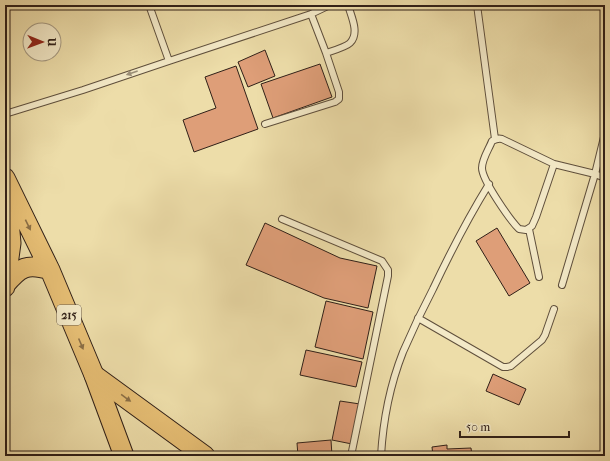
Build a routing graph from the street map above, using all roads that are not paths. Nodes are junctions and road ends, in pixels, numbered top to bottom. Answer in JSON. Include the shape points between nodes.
{"nodes":[{"id":1,"x":149,"y":5,"type":"edge"},
{"id":2,"x":330,"y":5,"type":"edge"},
{"id":3,"x":348,"y":5,"type":"edge"},
{"id":4,"x":476,"y":5,"type":"edge"},
{"id":5,"x":311,"y":14,"type":"junction"},
{"id":6,"x":326,"y":53,"type":"junction"},
{"id":7,"x":169,"y":61,"type":"junction"},
{"id":8,"x":5,"y":114,"type":"edge"},
{"id":9,"x":266,"y":124,"type":"dead end"},
{"id":10,"x":605,"y":133,"type":"edge"},
{"id":11,"x":495,"y":139,"type":"junction"},
{"id":12,"x":554,"y":164,"type":"junction"},
{"id":13,"x":595,"y":174,"type":"junction"},
{"id":14,"x":5,"y":178,"type":"edge"},
{"id":15,"x":605,"y":178,"type":"edge"},
{"id":16,"x":5,"y":182,"type":"edge"},
{"id":17,"x":489,"y":184,"type":"junction"},
{"id":18,"x":282,"y":219,"type":"dead end"},
{"id":19,"x":529,"y":229,"type":"junction"},
{"id":20,"x":50,"y":270,"type":"junction"},
{"id":21,"x":539,"y":277,"type":"dead end"},
{"id":22,"x":562,"y":285,"type":"dead end"},
{"id":23,"x":5,"y":286,"type":"edge"},
{"id":24,"x":554,"y":309,"type":"dead end"},
{"id":25,"x":418,"y":318,"type":"junction"},
{"id":26,"x":605,"y":335,"type":"edge"},
{"id":27,"x":605,"y":341,"type":"edge"},
{"id":28,"x":94,"y":375,"type":"junction"},
{"id":29,"x":124,"y":456,"type":"edge"},
{"id":30,"x":205,"y":456,"type":"edge"},
{"id":31,"x":351,"y":456,"type":"edge"},
{"id":32,"x":381,"y":456,"type":"edge"}],
"edges":[{"from":1,"to":7,"type":"lane"},
{"from":2,"to":5,"type":"lane"},
{"from":3,"to":6,"type":"lane","via":[[354,24],[354,36],[350,44]]},
{"from":4,"to":11,"type":"lane"},
{"from":5,"to":6,"type":"lane"},
{"from":5,"to":7,"type":"lane"},
{"from":6,"to":9,"type":"lane","via":[[339,92],[338,100]]},
{"from":7,"to":8,"type":"lane","one_way":true},
{"from":10,"to":13,"type":"lane"},
{"from":11,"to":12,"type":"lane","via":[[502,139]]},
{"from":11,"to":17,"type":"lane","via":[[482,165],[483,175]]},
{"from":12,"to":13,"type":"lane"},
{"from":12,"to":19,"type":"lane","via":[[536,217]]},
{"from":13,"to":15,"type":"lane"},
{"from":13,"to":22,"type":"lane"},
{"from":14,"to":20,"type":"main road","number":"215","one_way":true},
{"from":16,"to":23,"type":"main road","via":[[11,243]]},
{"from":17,"to":19,"type":"lane","via":[[517,228]]},
{"from":17,"to":25,"type":"lane","via":[[468,219]]},
{"from":18,"to":31,"type":"lane","via":[[382,261],[388,270]]},
{"from":19,"to":21,"type":"lane"},
{"from":20,"to":23,"type":"main road","via":[[23,268]]},
{"from":20,"to":28,"type":"main road","number":"215","one_way":true},
{"from":24,"to":25,"type":"lane","via":[[542,340],[507,367]]},
{"from":25,"to":32,"type":"lane","via":[[390,392]]},
{"from":26,"to":27,"type":"lane"},
{"from":28,"to":29,"type":"main road","number":"215"},
{"from":28,"to":30,"type":"main road","one_way":true}]}
